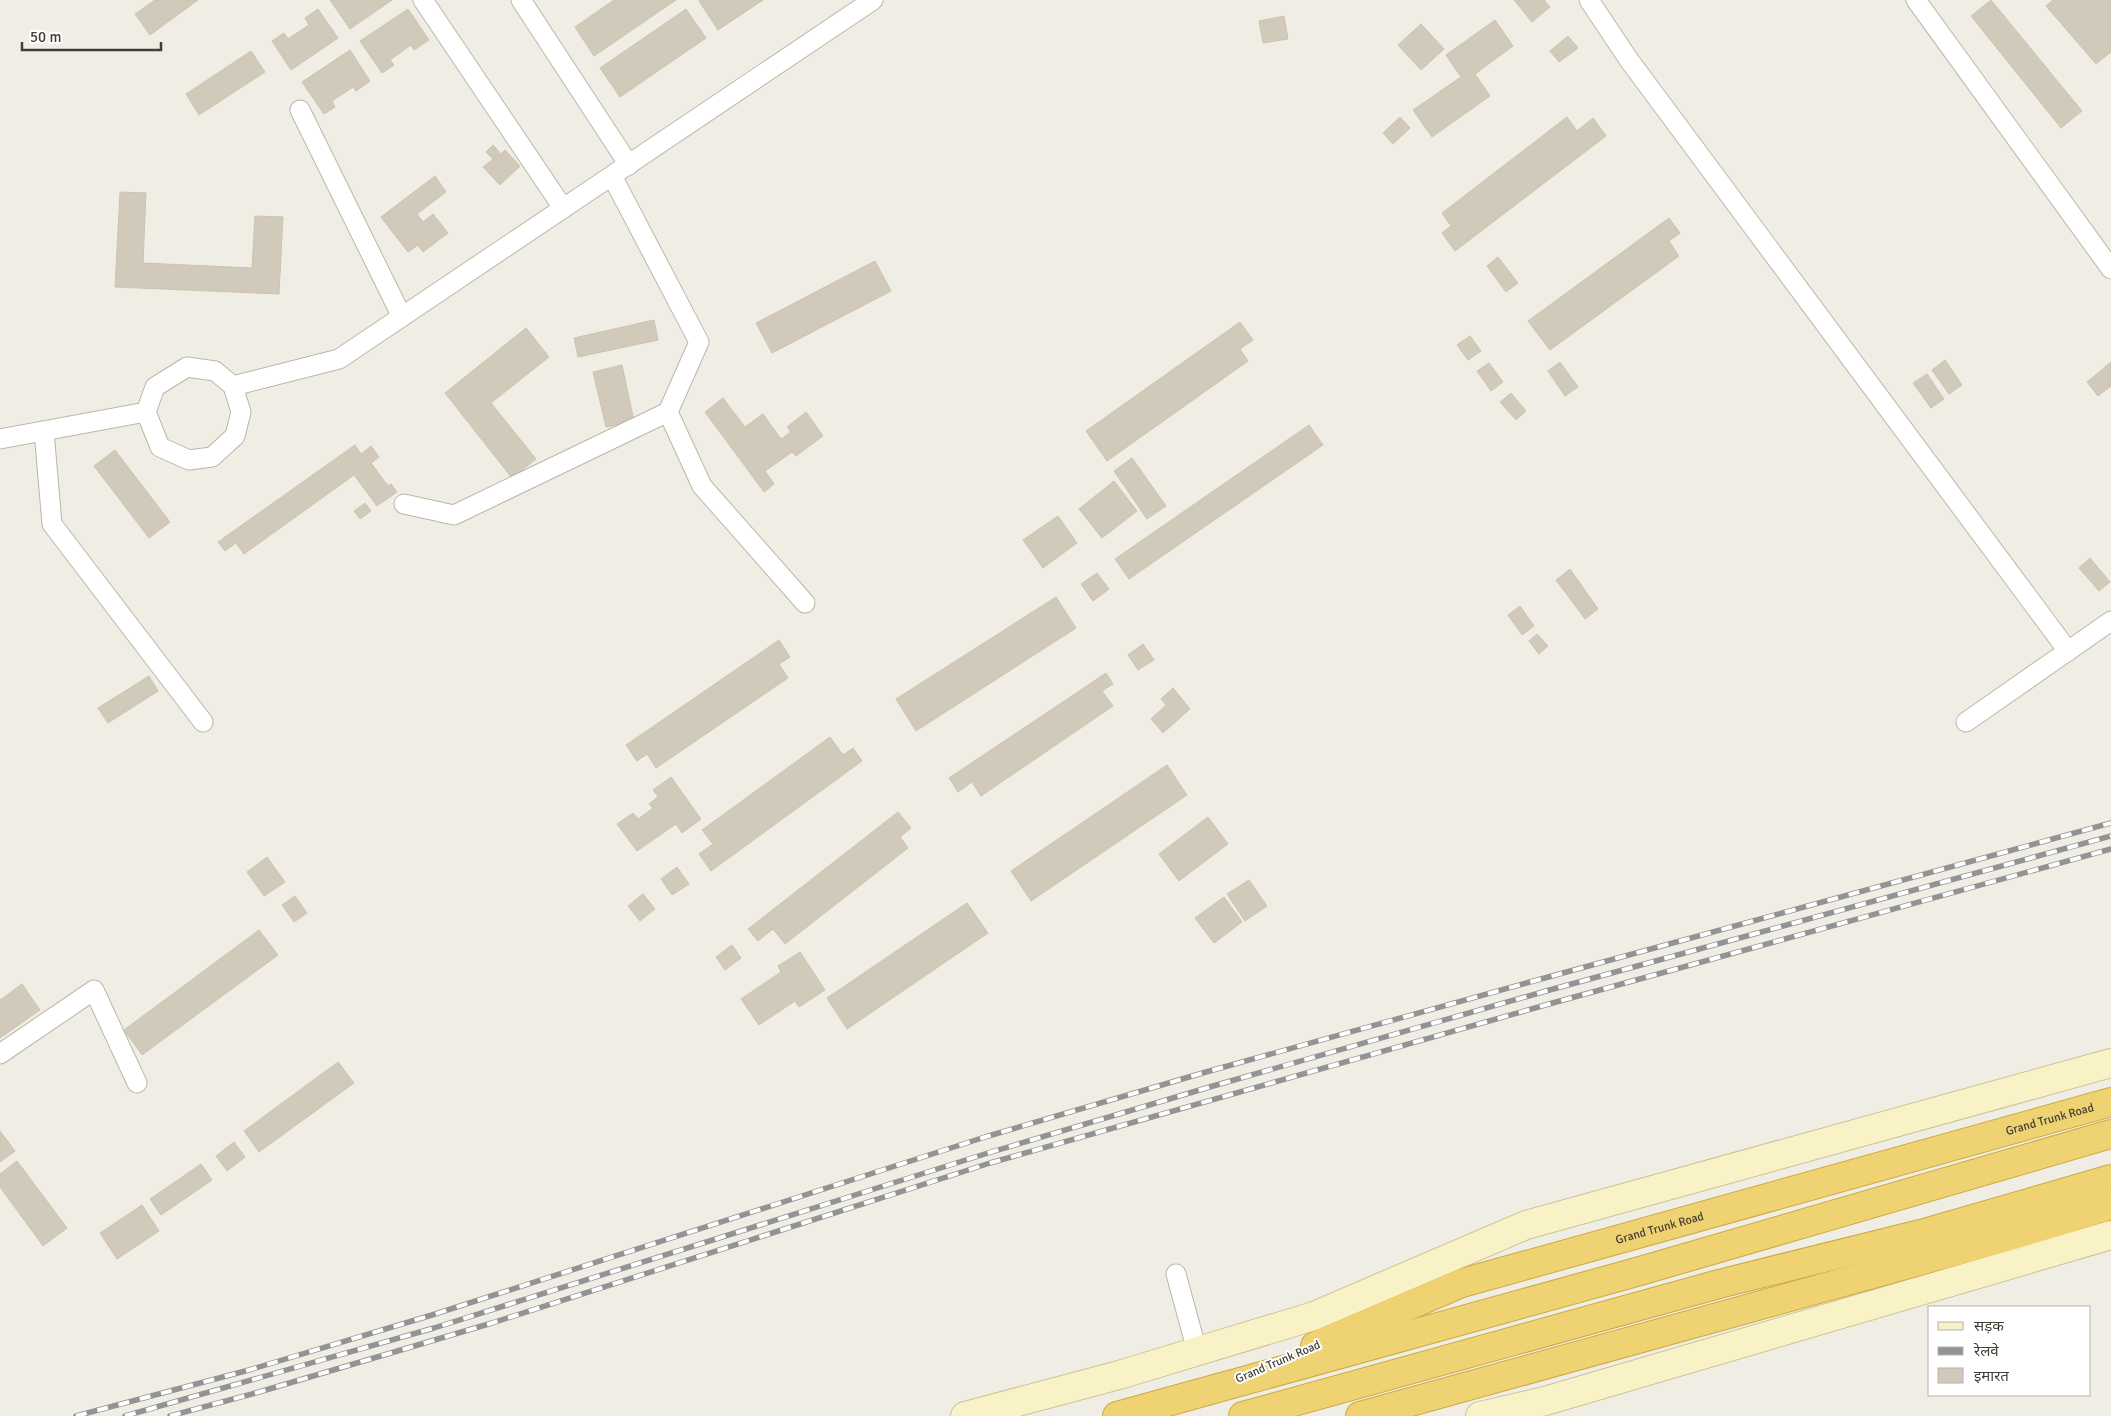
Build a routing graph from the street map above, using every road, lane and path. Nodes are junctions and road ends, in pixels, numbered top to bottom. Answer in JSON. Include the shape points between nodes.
{"nodes":[{"id":1,"x":423,"y":0,"type":"edge"},
{"id":2,"x":521,"y":0,"type":"edge"},
{"id":3,"x":872,"y":0,"type":"edge"},
{"id":4,"x":1589,"y":0,"type":"edge"},
{"id":5,"x":1916,"y":0,"type":"edge"},
{"id":6,"x":300,"y":110,"type":"dead end"},
{"id":7,"x":628,"y":164,"type":"junction"},
{"id":8,"x":612,"y":176,"type":"junction"},
{"id":9,"x":564,"y":208,"type":"junction"},
{"id":10,"x":2111,"y":269,"type":"edge"},
{"id":11,"x":402,"y":317,"type":"junction"},
{"id":12,"x":233,"y":386,"type":"junction"},
{"id":13,"x":146,"y":412,"type":"junction"},
{"id":14,"x":668,"y":412,"type":"junction"},
{"id":15,"x":44,"y":431,"type":"junction"},
{"id":16,"x":0,"y":439,"type":"edge"},
{"id":17,"x":404,"y":504,"type":"dead end"},
{"id":18,"x":805,"y":603,"type":"dead end"},
{"id":19,"x":2111,"y":621,"type":"edge"},
{"id":20,"x":2068,"y":651,"type":"junction"},
{"id":21,"x":203,"y":722,"type":"dead end"},
{"id":22,"x":1966,"y":722,"type":"dead end"},
{"id":23,"x":0,"y":1054,"type":"edge"},
{"id":24,"x":2111,"y":1063,"type":"edge"},
{"id":25,"x":137,"y":1083,"type":"dead end"},
{"id":26,"x":2111,"y":1102,"type":"edge"},
{"id":27,"x":2111,"y":1134,"type":"edge"},
{"id":28,"x":2111,"y":1179,"type":"edge"},
{"id":29,"x":2111,"y":1206,"type":"edge"},
{"id":30,"x":2111,"y":1235,"type":"edge"},
{"id":31,"x":1176,"y":1274,"type":"dead end"},
{"id":32,"x":1197,"y":1351,"type":"junction"},
{"id":33,"x":1219,"y":1388,"type":"junction"},
{"id":34,"x":966,"y":1416,"type":"edge"},
{"id":35,"x":1117,"y":1416,"type":"edge"},
{"id":36,"x":1243,"y":1416,"type":"edge"},
{"id":37,"x":1360,"y":1416,"type":"edge"},
{"id":38,"x":1480,"y":1416,"type":"edge"}],
"edges":[{"from":1,"to":9,"type":"street"},
{"from":2,"to":7,"type":"street"},
{"from":3,"to":7,"type":"street"},
{"from":4,"to":20,"type":"street","via":[[1629,60]]},
{"from":5,"to":10,"type":"street"},
{"from":6,"to":11,"type":"street"},
{"from":7,"to":8,"type":"street"},
{"from":8,"to":9,"type":"street"},
{"from":8,"to":14,"type":"street","via":[[699,342]]},
{"from":9,"to":11,"type":"street"},
{"from":11,"to":12,"type":"street","via":[[339,359]]},
{"from":12,"to":13,"type":"street","via":[[215,371],[187,366],[155,387]]},
{"from":12,"to":13,"type":"street","via":[[241,412],[235,436],[212,457],[188,460],[160,447]]},
{"from":13,"to":15,"type":"street"},
{"from":14,"to":17,"type":"street","via":[[454,515]]},
{"from":14,"to":18,"type":"street","via":[[702,486]]},
{"from":15,"to":16,"type":"street"},
{"from":15,"to":21,"type":"street","via":[[52,524]]},
{"from":19,"to":20,"type":"street"},
{"from":20,"to":22,"type":"street"},
{"from":23,"to":25,"type":"street","via":[[94,990]]},
{"from":24,"to":32,"type":"street","via":[[1526,1225],[1314,1316]]},
{"from":26,"to":33,"type":"highway","name":"Grand Trunk Road","via":[[1462,1282]]},
{"from":27,"to":33,"type":"highway","name":"Grand Trunk Road","via":[[1640,1271]]},
{"from":28,"to":36,"type":"highway","via":[[1928,1232],[1719,1284]]},
{"from":29,"to":37,"type":"highway"},
{"from":30,"to":38,"type":"street","via":[[1544,1401]]},
{"from":31,"to":32,"type":"street"},
{"from":32,"to":34,"type":"street"},
{"from":33,"to":35,"type":"highway","name":"Grand Trunk Road"}]}
